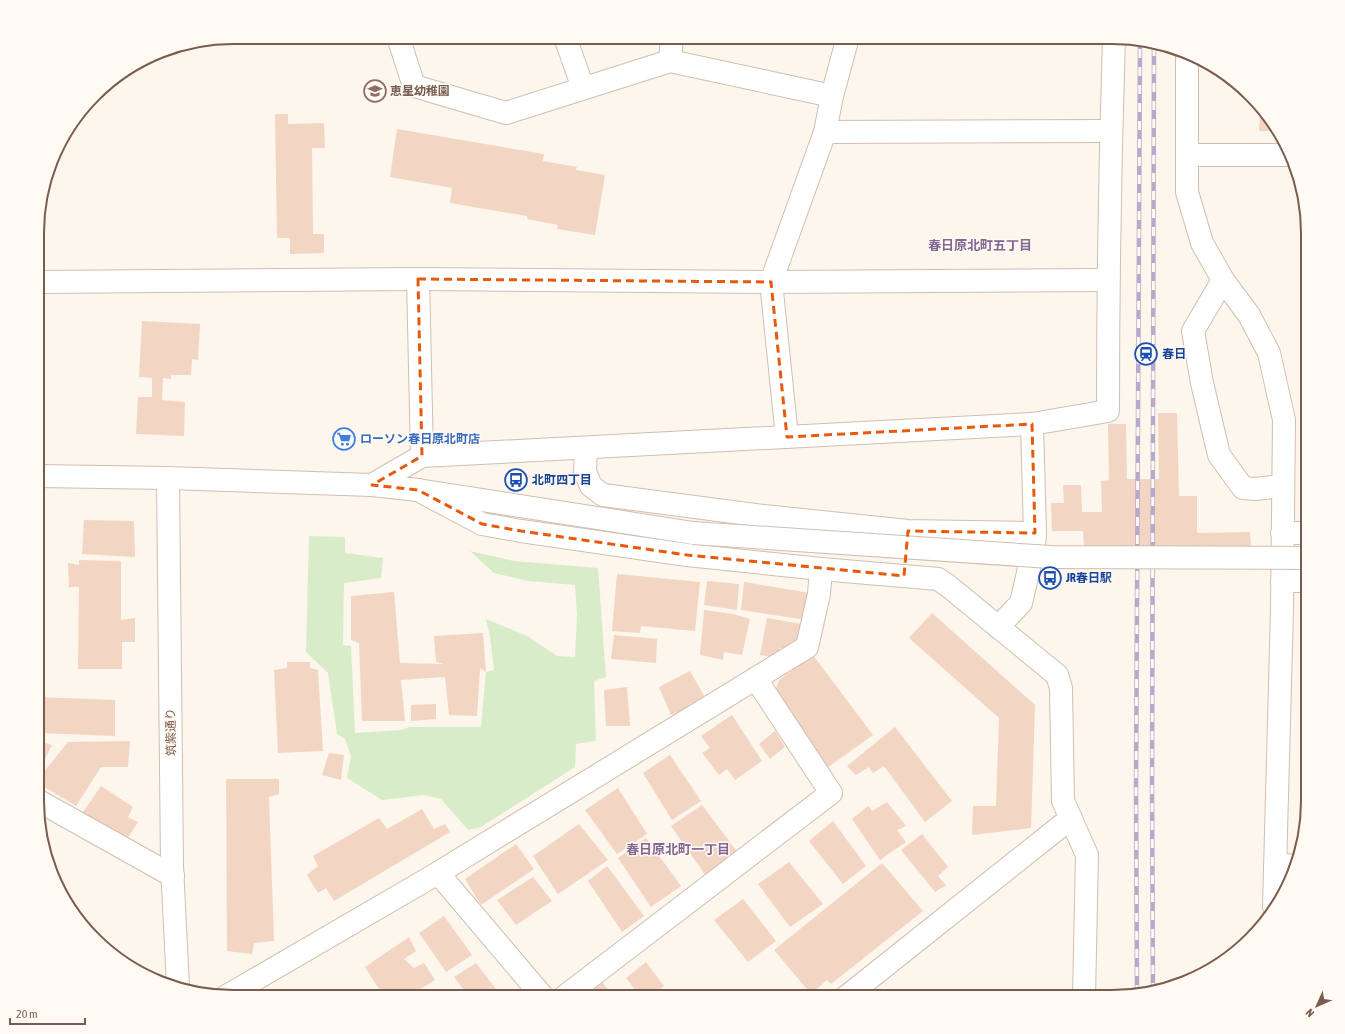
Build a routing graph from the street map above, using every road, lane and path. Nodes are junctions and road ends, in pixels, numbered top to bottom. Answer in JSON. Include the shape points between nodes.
{"nodes":[{"id":1,"x":400,"y":44,"type":"edge"},
{"id":2,"x":567,"y":44,"type":"edge"},
{"id":3,"x":671,"y":44,"type":"edge"},
{"id":4,"x":846,"y":44,"type":"edge"},
{"id":5,"x":1114,"y":44,"type":"edge"},
{"id":6,"x":1187,"y":60,"type":"edge"},
{"id":7,"x":670,"y":61,"type":"junction"},
{"id":8,"x":583,"y":88,"type":"junction"},
{"id":9,"x":832,"y":96,"type":"junction"},
{"id":10,"x":1111,"y":131,"type":"junction"},
{"id":11,"x":825,"y":132,"type":"junction"},
{"id":12,"x":1186,"y":155,"type":"junction"},
{"id":13,"x":1284,"y":156,"type":"edge"},
{"id":14,"x":418,"y":279,"type":"junction"},
{"id":15,"x":1108,"y":280,"type":"junction"},
{"id":16,"x":1223,"y":280,"type":"junction"},
{"id":17,"x":44,"y":282,"type":"edge"},
{"id":18,"x":771,"y":282,"type":"junction"},
{"id":19,"x":1032,"y":424,"type":"junction"},
{"id":20,"x":787,"y":437,"type":"junction"},
{"id":21,"x":586,"y":448,"type":"junction"},
{"id":22,"x":422,"y":456,"type":"junction"},
{"id":23,"x":44,"y":476,"type":"edge"},
{"id":24,"x":168,"y":478,"type":"junction"},
{"id":25,"x":372,"y":485,"type":"junction"},
{"id":26,"x":1282,"y":486,"type":"junction"},
{"id":27,"x":418,"y":490,"type":"junction"},
{"id":28,"x":908,"y":531,"type":"junction"},
{"id":29,"x":1035,"y":532,"type":"junction"},
{"id":30,"x":1282,"y":533,"type":"junction"},
{"id":31,"x":1301,"y":533,"type":"edge"},
{"id":32,"x":1301,"y":558,"type":"edge"},
{"id":33,"x":821,"y":569,"type":"junction"},
{"id":34,"x":904,"y":576,"type":"junction"},
{"id":35,"x":1282,"y":581,"type":"junction"},
{"id":36,"x":1301,"y":581,"type":"edge"},
{"id":37,"x":998,"y":627,"type":"junction"},
{"id":38,"x":756,"y":679,"type":"junction"},
{"id":39,"x":44,"y":803,"type":"edge"},
{"id":40,"x":1071,"y":818,"type":"junction"},
{"id":41,"x":1285,"y":865,"type":"edge"},
{"id":42,"x":438,"y":873,"type":"junction"},
{"id":43,"x":173,"y":876,"type":"junction"},
{"id":44,"x":1279,"y":889,"type":"edge"},
{"id":45,"x":178,"y":982,"type":"edge"},
{"id":46,"x":237,"y":990,"type":"edge"},
{"id":47,"x":537,"y":990,"type":"edge"},
{"id":48,"x":573,"y":990,"type":"edge"},
{"id":49,"x":855,"y":990,"type":"edge"},
{"id":50,"x":1084,"y":990,"type":"edge"}],
"edges":[{"from":1,"to":8,"type":"street","via":[[414,86],[506,113]]},
{"from":2,"to":8,"type":"street"},
{"from":3,"to":7,"type":"street"},
{"from":4,"to":9,"type":"street"},
{"from":5,"to":10,"type":"street"},
{"from":6,"to":12,"type":"street"},
{"from":7,"to":8,"type":"street"},
{"from":7,"to":9,"type":"street"},
{"from":9,"to":11,"type":"street"},
{"from":10,"to":11,"type":"street"},
{"from":10,"to":15,"type":"street"},
{"from":11,"to":18,"type":"street"},
{"from":12,"to":13,"type":"street"},
{"from":12,"to":16,"type":"street","via":[[1187,192],[1202,243]]},
{"from":14,"to":17,"type":"street"},
{"from":14,"to":18,"type":"street"},
{"from":14,"to":22,"type":"street"},
{"from":15,"to":18,"type":"street"},
{"from":15,"to":19,"type":"street","via":[[1108,411]]},
{"from":16,"to":26,"type":"street","via":[[1249,316],[1269,354],[1284,420]]},
{"from":16,"to":26,"type":"street","via":[[1193,331],[1219,455],[1243,488]]},
{"from":18,"to":20,"type":"street"},
{"from":19,"to":20,"type":"street"},
{"from":19,"to":29,"type":"street"},
{"from":20,"to":21,"type":"street"},
{"from":21,"to":22,"type":"street"},
{"from":21,"to":28,"type":"street","via":[[585,472],[591,486],[604,495],[764,516]]},
{"from":22,"to":25,"type":"street"},
{"from":23,"to":24,"type":"street"},
{"from":24,"to":25,"type":"street"},
{"from":24,"to":43,"type":"street","name":"筑紫通り"},
{"from":25,"to":27,"type":"street"},
{"from":26,"to":30,"type":"street"},
{"from":27,"to":32,"type":"street","bridge":true,"via":[[693,533],[1050,557]]},
{"from":27,"to":33,"type":"street","via":[[482,524],[687,555]]},
{"from":28,"to":29,"type":"street"},
{"from":28,"to":34,"type":"street"},
{"from":29,"to":37,"type":"street","via":[[1021,603]]},
{"from":30,"to":31,"type":"street"},
{"from":30,"to":35,"type":"street"},
{"from":33,"to":34,"type":"street"},
{"from":33,"to":38,"type":"street","via":[[819,594],[808,647]]},
{"from":34,"to":37,"type":"street","via":[[938,579]]},
{"from":35,"to":36,"type":"street"},
{"from":35,"to":41,"type":"street"},
{"from":37,"to":40,"type":"street","via":[[1057,675],[1061,688],[1063,800]]},
{"from":38,"to":42,"type":"street"},
{"from":38,"to":48,"type":"street","via":[[831,793]]},
{"from":39,"to":43,"type":"street"},
{"from":40,"to":49,"type":"street"},
{"from":40,"to":50,"type":"street","via":[[1087,855]]},
{"from":41,"to":44,"type":"street"},
{"from":42,"to":46,"type":"street"},
{"from":42,"to":47,"type":"street"},
{"from":43,"to":45,"type":"street","name":"筑紫通り"}]}
